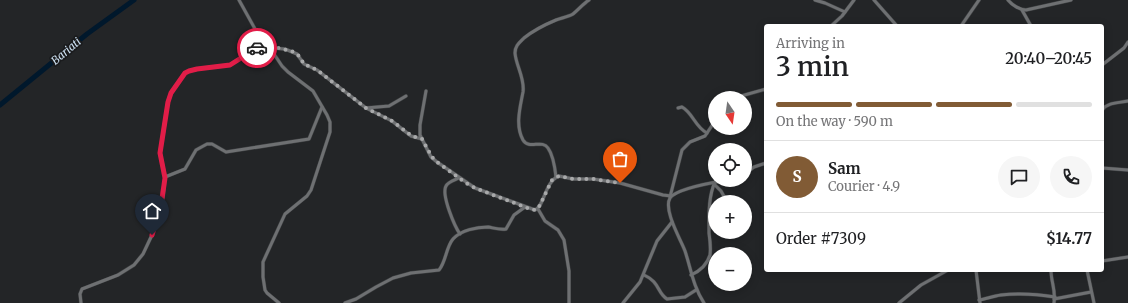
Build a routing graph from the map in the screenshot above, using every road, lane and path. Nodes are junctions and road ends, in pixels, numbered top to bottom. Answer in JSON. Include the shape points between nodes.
{"nodes":[{"id":1,"x":239,"y":0,"type":"edge"},
{"id":2,"x":589,"y":0,"type":"edge"},
{"id":3,"x":815,"y":0,"type":"edge"},
{"id":4,"x":854,"y":0,"type":"edge"},
{"id":5,"x":874,"y":0,"type":"edge"},
{"id":6,"x":979,"y":0,"type":"edge"},
{"id":7,"x":1008,"y":0,"type":"edge"},
{"id":8,"x":1071,"y":0,"type":"edge"},
{"id":9,"x":1022,"y":10,"type":"junction"},
{"id":10,"x":845,"y":12,"type":"junction"},
{"id":11,"x":833,"y":24,"type":"edge"},
{"id":12,"x":895,"y":24,"type":"edge"},
{"id":13,"x":962,"y":24,"type":"edge"},
{"id":14,"x":1030,"y":24,"type":"edge"},
{"id":15,"x":1128,"y":42,"type":"edge"},
{"id":16,"x":267,"y":48,"type":"junction"},
{"id":17,"x":1128,"y":49,"type":"edge"},
{"id":18,"x":1122,"y":50,"type":"junction"},
{"id":19,"x":1104,"y":64,"type":"edge"},
{"id":20,"x":764,"y":90,"type":"edge"},
{"id":21,"x":426,"y":91,"type":"dead end"},
{"id":22,"x":752,"y":93,"type":"edge"},
{"id":23,"x":406,"y":96,"type":"dead end"},
{"id":24,"x":1128,"y":101,"type":"edge"},
{"id":25,"x":322,"y":107,"type":"junction"},
{"id":26,"x":366,"y":108,"type":"junction"},
{"id":27,"x":678,"y":108,"type":"dead end"},
{"id":28,"x":1104,"y":108,"type":"edge"},
{"id":29,"x":707,"y":133,"type":"joint"},
{"id":30,"x":422,"y":139,"type":"junction"},
{"id":31,"x":764,"y":164,"type":"edge"},
{"id":32,"x":1104,"y":168,"type":"edge"},
{"id":33,"x":752,"y":169,"type":"edge"},
{"id":34,"x":1128,"y":170,"type":"edge"},
{"id":35,"x":556,"y":177,"type":"junction"},
{"id":36,"x":165,"y":178,"type":"junction"},
{"id":37,"x":459,"y":178,"type":"junction"},
{"id":38,"x":708,"y":184,"type":"edge"},
{"id":39,"x":713,"y":187,"type":"edge"},
{"id":40,"x":671,"y":197,"type":"junction"},
{"id":41,"x":525,"y":207,"type":"junction"},
{"id":42,"x":538,"y":209,"type":"junction"},
{"id":43,"x":672,"y":222,"type":"junction"},
{"id":44,"x":460,"y":234,"type":"junction"},
{"id":45,"x":1128,"y":257,"type":"edge"},
{"id":46,"x":1104,"y":261,"type":"edge"},
{"id":47,"x":944,"y":272,"type":"edge"},
{"id":48,"x":976,"y":272,"type":"edge"},
{"id":49,"x":1050,"y":272,"type":"edge"},
{"id":50,"x":1087,"y":272,"type":"edge"},
{"id":51,"x":644,"y":275,"type":"junction"},
{"id":52,"x":691,"y":275,"type":"junction"},
{"id":53,"x":696,"y":290,"type":"junction"},
{"id":54,"x":1091,"y":292,"type":"junction"},
{"id":55,"x":1054,"y":300,"type":"edge"},
{"id":56,"x":979,"y":302,"type":"edge"},
{"id":57,"x":81,"y":303,"type":"edge"},
{"id":58,"x":279,"y":303,"type":"edge"},
{"id":59,"x":346,"y":303,"type":"edge"},
{"id":60,"x":569,"y":303,"type":"edge"},
{"id":61,"x":623,"y":303,"type":"edge"},
{"id":62,"x":704,"y":303,"type":"edge"},
{"id":63,"x":899,"y":303,"type":"edge"},
{"id":64,"x":1094,"y":303,"type":"edge"}],
"edges":[{"from":1,"to":16,"type":"street"},
{"from":2,"to":35,"type":"street","via":[[571,14],[534,30],[518,43],[515,54],[523,82],[519,128],[526,143],[542,144],[548,148]]},
{"from":3,"to":10,"type":"street"},
{"from":4,"to":10,"type":"street"},
{"from":5,"to":12,"type":"street"},
{"from":6,"to":13,"type":"street"},
{"from":7,"to":9,"type":"street"},
{"from":8,"to":9,"type":"street"},
{"from":9,"to":14,"type":"street"},
{"from":10,"to":11,"type":"street"},
{"from":15,"to":18,"type":"street"},
{"from":16,"to":25,"type":"street","via":[[288,72],[313,91]]},
{"from":16,"to":26,"type":"street","via":[[294,52],[304,64],[317,70]]},
{"from":16,"to":36,"type":"street","via":[[256,48],[230,65],[185,73],[168,102],[160,153]]},
{"from":17,"to":18,"type":"street"},
{"from":18,"to":19,"type":"street"},
{"from":20,"to":22,"type":"street"},
{"from":21,"to":30,"type":"street","via":[[420,125]]},
{"from":23,"to":26,"type":"street","via":[[389,106]]},
{"from":24,"to":28,"type":"street","via":[[1113,103]]},
{"from":25,"to":36,"type":"street","via":[[309,139],[226,152],[207,144],[196,150],[185,170]]},
{"from":25,"to":58,"type":"street","via":[[330,122],[330,132],[314,182],[308,196],[285,214],[264,262],[266,293]]},
{"from":26,"to":30,"type":"street","via":[[392,121],[412,136]]},
{"from":27,"to":29,"type":"street","via":[[685,109]]},
{"from":29,"to":40,"type":"street","via":[[690,142],[682,150]]},
{"from":30,"to":37,"type":"street","via":[[432,157]]},
{"from":31,"to":33,"type":"street"},
{"from":32,"to":34,"type":"street"},
{"from":35,"to":40,"type":"street","via":[[620,183]]},
{"from":35,"to":42,"type":"street","via":[[552,180]]},
{"from":36,"to":57,"type":"street","via":[[158,216],[143,254],[134,265],[118,275],[82,289]]},
{"from":37,"to":41,"type":"street","via":[[475,188]]},
{"from":37,"to":44,"type":"street","via":[[447,184],[445,191],[452,220]]},
{"from":38,"to":40,"type":"street","via":[[681,191]]},
{"from":39,"to":52,"type":"street","via":[[710,204],[710,255],[703,268]]},
{"from":40,"to":43,"type":"street","via":[[669,207]]},
{"from":41,"to":42,"type":"street"},
{"from":41,"to":44,"type":"street","via":[[514,215],[506,229],[480,228]]},
{"from":42,"to":60,"type":"street","via":[[545,221],[558,230],[564,240],[569,271]]},
{"from":43,"to":51,"type":"street","via":[[657,241]]},
{"from":43,"to":52,"type":"street"},
{"from":44,"to":59,"type":"street","via":[[453,239],[439,270],[393,278],[356,300]]},
{"from":45,"to":46,"type":"street"},
{"from":47,"to":63,"type":"street","via":[[921,285]]},
{"from":48,"to":56,"type":"street"},
{"from":49,"to":55,"type":"street","via":[[1055,291]]},
{"from":50,"to":54,"type":"street"},
{"from":51,"to":53,"type":"street","via":[[654,281],[667,299],[685,297]]},
{"from":51,"to":61,"type":"street"},
{"from":52,"to":53,"type":"street"},
{"from":53,"to":62,"type":"street"},
{"from":54,"to":55,"type":"street"},
{"from":54,"to":64,"type":"street"},
{"from":55,"to":56,"type":"street","via":[[1044,294],[1000,296]]}]}
